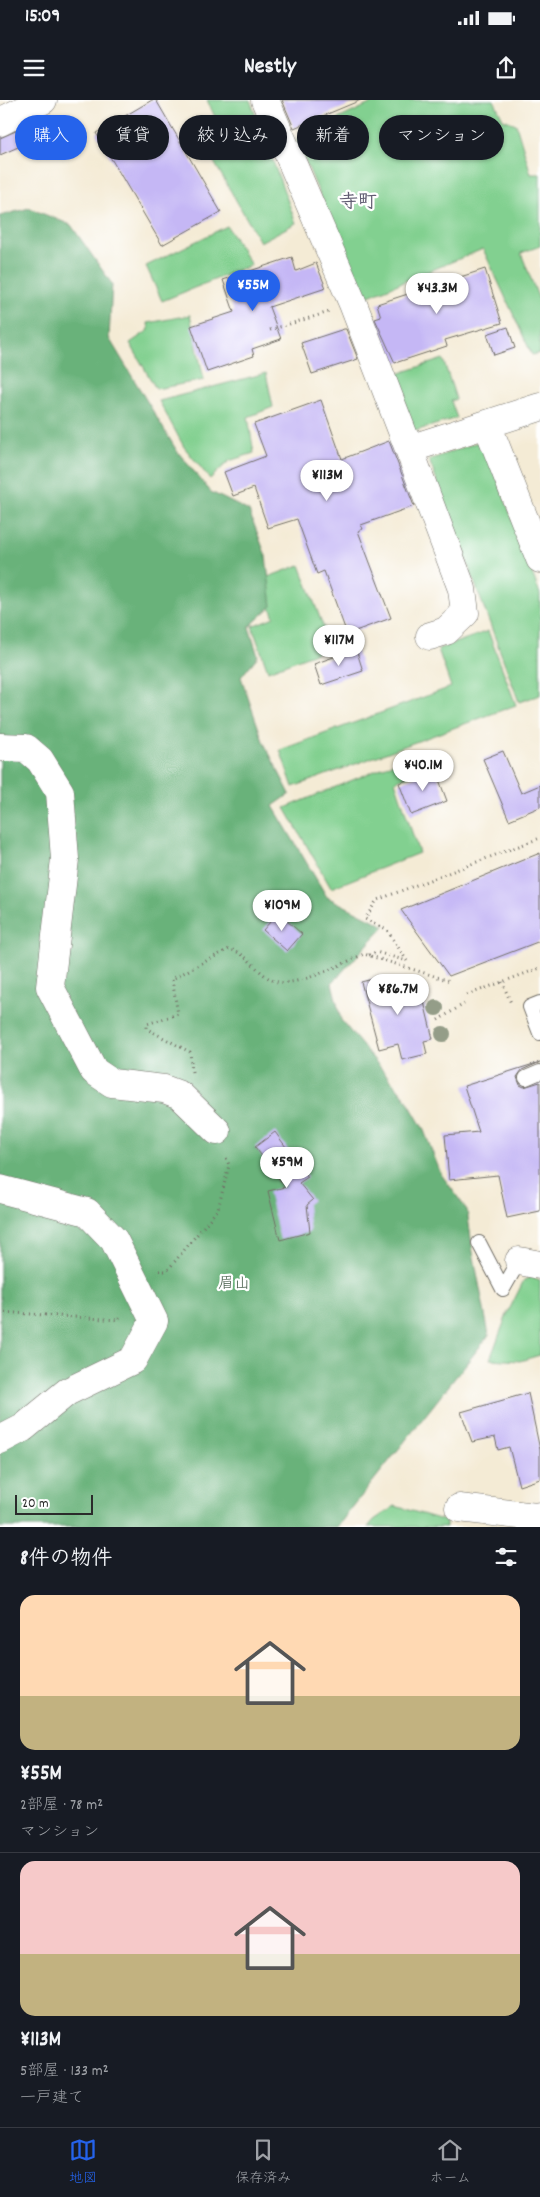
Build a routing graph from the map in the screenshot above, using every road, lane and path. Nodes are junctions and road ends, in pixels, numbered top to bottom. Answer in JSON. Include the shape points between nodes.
{"nodes":[{"id":1,"x":43,"y":100,"type":"edge"},
{"id":2,"x":265,"y":100,"type":"edge"},
{"id":3,"x":0,"y":122,"type":"edge"},
{"id":4,"x":352,"y":304,"type":"junction"},
{"id":5,"x":270,"y":330,"type":"dead end"},
{"id":6,"x":540,"y":407,"type":"edge"},
{"id":7,"x":487,"y":424,"type":"junction"},
{"id":8,"x":409,"y":449,"type":"junction"},
{"id":9,"x":540,"y":559,"type":"edge"},
{"id":10,"x":430,"y":636,"type":"dead end"},
{"id":11,"x":0,"y":747,"type":"edge"},
{"id":12,"x":540,"y":838,"type":"edge"},
{"id":13,"x":369,"y":955,"type":"dead end"},
{"id":14,"x":540,"y":968,"type":"edge"},
{"id":15,"x":502,"y":982,"type":"junction"},
{"id":16,"x":467,"y":995,"type":"dead end"},
{"id":17,"x":540,"y":1003,"type":"edge"},
{"id":18,"x":464,"y":1004,"type":"dead end"},
{"id":19,"x":512,"y":1007,"type":"dead end"},
{"id":20,"x":438,"y":1020,"type":"dead end"},
{"id":21,"x":540,"y":1033,"type":"edge"},
{"id":22,"x":540,"y":1072,"type":"edge"},
{"id":23,"x":526,"y":1078,"type":"dead end"},
{"id":24,"x":217,"y":1131,"type":"dead end"},
{"id":25,"x":0,"y":1189,"type":"edge"},
{"id":26,"x":479,"y":1243,"type":"dead end"},
{"id":27,"x":530,"y":1263,"type":"edge"},
{"id":28,"x":0,"y":1440,"type":"edge"},
{"id":29,"x":459,"y":1508,"type":"dead end"},
{"id":30,"x":537,"y":1520,"type":"edge"}],
"edges":[{"from":1,"to":3,"type":"street"},
{"from":2,"to":4,"type":"street"},
{"from":4,"to":5,"type":"path"},
{"from":4,"to":8,"type":"street"},
{"from":6,"to":7,"type":"street"},
{"from":7,"to":8,"type":"street"},
{"from":7,"to":9,"type":"street"},
{"from":8,"to":10,"type":"street","via":[[462,590],[465,613],[446,631]]},
{"from":11,"to":24,"type":"street","via":[[26,748],[40,760],[60,792],[65,859],[50,987],[94,1070],[112,1083],[164,1089],[180,1095]]},
{"from":12,"to":13,"type":"path","via":[[377,900],[365,919],[387,930],[408,961],[376,952]]},
{"from":14,"to":15,"type":"path"},
{"from":15,"to":16,"type":"path"},
{"from":15,"to":19,"type":"path"},
{"from":17,"to":21,"type":"lane","via":[[530,1007]]},
{"from":18,"to":20,"type":"path"},
{"from":22,"to":23,"type":"lane"},
{"from":25,"to":28,"type":"street","via":[[87,1212],[114,1240],[154,1321],[132,1360],[67,1392],[23,1428]]},
{"from":26,"to":27,"type":"lane","via":[[503,1289]]},
{"from":29,"to":30,"type":"street"}]}
